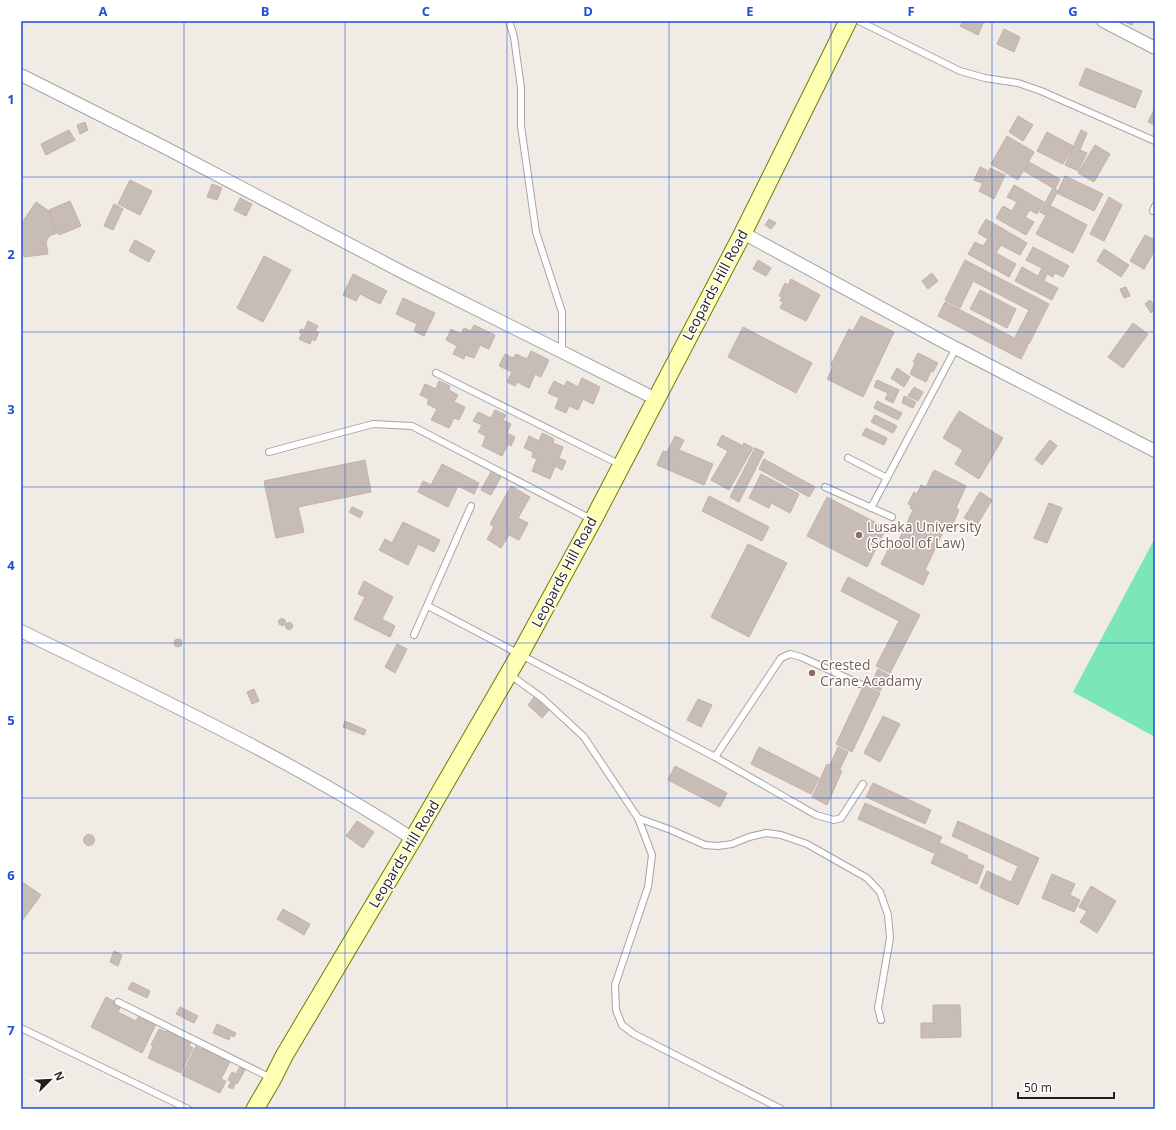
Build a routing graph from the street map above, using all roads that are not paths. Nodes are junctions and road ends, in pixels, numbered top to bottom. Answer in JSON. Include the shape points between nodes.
{"nodes":[{"id":1,"x":509,"y":21,"type":"edge"},
{"id":2,"x":848,"y":21,"type":"edge"},
{"id":3,"x":859,"y":21,"type":"edge"},
{"id":4,"x":1103,"y":21,"type":"edge"},
{"id":5,"x":1155,"y":48,"type":"edge"},
{"id":6,"x":21,"y":75,"type":"edge"},
{"id":7,"x":1155,"y":141,"type":"edge"},
{"id":8,"x":743,"y":233,"type":"junction"},
{"id":9,"x":956,"y":348,"type":"junction"},
{"id":10,"x":562,"y":352,"type":"junction"},
{"id":11,"x":436,"y":374,"type":"dead end"},
{"id":12,"x":656,"y":399,"type":"junction"},
{"id":13,"x":1155,"y":451,"type":"edge"},
{"id":14,"x":269,"y":452,"type":"dead end"},
{"id":15,"x":848,"y":458,"type":"dead end"},
{"id":16,"x":622,"y":465,"type":"junction"},
{"id":17,"x":887,"y":478,"type":"junction"},
{"id":18,"x":825,"y":487,"type":"dead end"},
{"id":19,"x":471,"y":506,"type":"dead end"},
{"id":20,"x":871,"y":508,"type":"junction"},
{"id":21,"x":892,"y":517,"type":"dead end"},
{"id":22,"x":593,"y":520,"type":"junction"},
{"id":23,"x":428,"y":606,"type":"junction"},
{"id":24,"x":21,"y":631,"type":"edge"},
{"id":25,"x":414,"y":635,"type":"dead end"},
{"id":26,"x":520,"y":654,"type":"junction"},
{"id":27,"x":508,"y":673,"type":"junction"},
{"id":28,"x":860,"y":684,"type":"dead end"},
{"id":29,"x":715,"y":757,"type":"junction"},
{"id":30,"x":863,"y":784,"type":"dead end"},
{"id":31,"x":638,"y":818,"type":"junction"},
{"id":32,"x":413,"y":839,"type":"junction"},
{"id":33,"x":118,"y":1002,"type":"dead end"},
{"id":34,"x":881,"y":1020,"type":"dead end"},
{"id":35,"x":21,"y":1028,"type":"edge"},
{"id":36,"x":273,"y":1078,"type":"junction"},
{"id":37,"x":188,"y":1109,"type":"edge"},
{"id":38,"x":254,"y":1109,"type":"edge"},
{"id":39,"x":781,"y":1109,"type":"edge"}],
"edges":[{"from":1,"to":10,"type":"lane","via":[[520,80],[521,126],[536,232],[562,312]]},
{"from":2,"to":8,"type":"main road","name":"Leopards Hill Road"},
{"from":3,"to":7,"type":"lane","via":[[960,70],[1041,91]]},
{"from":4,"to":5,"type":"street"},
{"from":6,"to":10,"type":"street"},
{"from":8,"to":9,"type":"street"},
{"from":8,"to":12,"type":"main road","name":"Leopards Hill Road"},
{"from":9,"to":13,"type":"street"},
{"from":9,"to":17,"type":"lane"},
{"from":10,"to":12,"type":"street"},
{"from":11,"to":16,"type":"lane"},
{"from":12,"to":16,"type":"main road","name":"Leopards Hill Road"},
{"from":14,"to":22,"type":"lane","via":[[373,424],[412,426]]},
{"from":15,"to":17,"type":"lane"},
{"from":16,"to":22,"type":"main road","name":"Leopards Hill Road"},
{"from":17,"to":20,"type":"lane"},
{"from":18,"to":20,"type":"lane"},
{"from":19,"to":23,"type":"lane"},
{"from":20,"to":21,"type":"lane"},
{"from":22,"to":26,"type":"main road","name":"Leopards Hill Road"},
{"from":23,"to":25,"type":"lane"},
{"from":23,"to":26,"type":"lane"},
{"from":24,"to":32,"type":"street","via":[[292,767],[372,812]]},
{"from":26,"to":27,"type":"main road","name":"Leopards Hill Road"},
{"from":26,"to":29,"type":"lane"},
{"from":27,"to":31,"type":"lane","via":[[542,698],[584,737]]},
{"from":27,"to":32,"type":"main road","name":"Leopards Hill Road"},
{"from":28,"to":29,"type":"lane","via":[[801,657],[790,654],[781,658]]},
{"from":29,"to":30,"type":"lane","via":[[816,815],[834,820],[841,818]]},
{"from":31,"to":34,"type":"lane","via":[[705,845],[732,844],[766,833],[781,835],[807,844],[867,878],[880,892],[888,915],[890,938],[878,1008]]},
{"from":31,"to":39,"type":"lane","via":[[652,855],[651,868],[648,887],[615,985],[616,1010],[622,1025],[634,1034]]},
{"from":32,"to":36,"type":"main road","name":"Leopards Hill Road"},
{"from":33,"to":36,"type":"lane"},
{"from":35,"to":37,"type":"lane"},
{"from":36,"to":38,"type":"main road","name":"Leopards Hill Road"}]}
